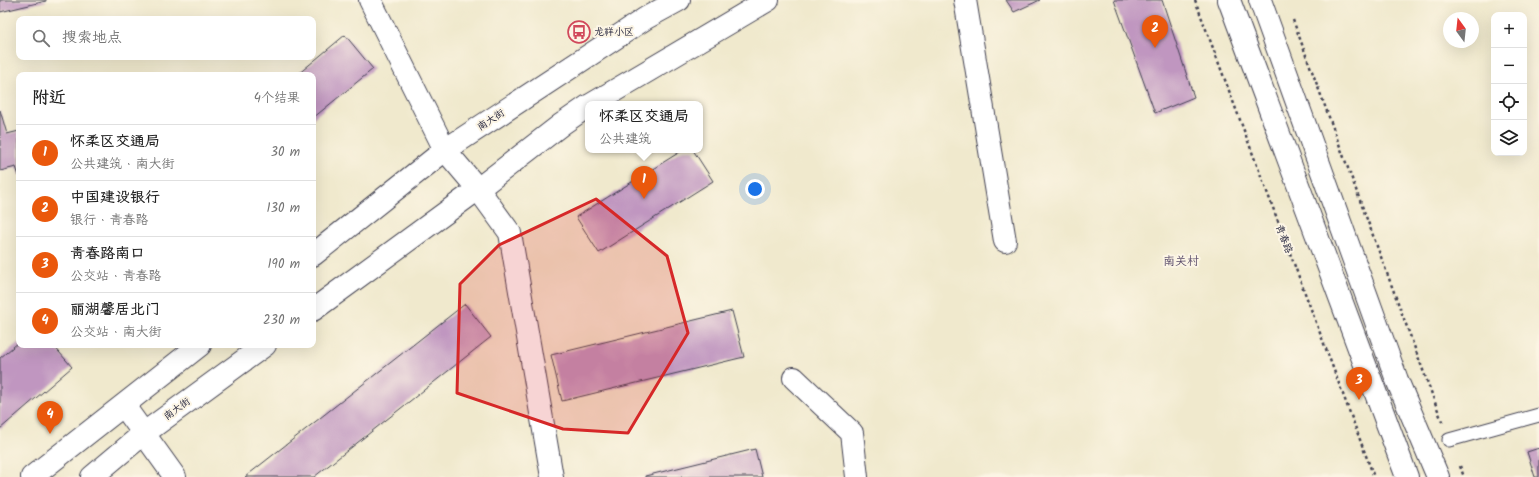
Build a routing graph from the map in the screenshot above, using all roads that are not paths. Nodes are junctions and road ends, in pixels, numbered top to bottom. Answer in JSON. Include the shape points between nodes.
{"nodes":[{"id":1,"x":370,"y":0,"type":"edge"},
{"id":2,"x":679,"y":0,"type":"edge"},
{"id":3,"x":768,"y":0,"type":"edge"},
{"id":4,"x":965,"y":0,"type":"edge"},
{"id":5,"x":1230,"y":0,"type":"edge"},
{"id":6,"x":1260,"y":0,"type":"edge"},
{"id":7,"x":597,"y":101,"type":"edge"},
{"id":8,"x":585,"y":108,"type":"edge"},
{"id":9,"x":445,"y":150,"type":"junction"},
{"id":10,"x":478,"y":189,"type":"junction"},
{"id":11,"x":1005,"y":241,"type":"dead end"},
{"id":12,"x":316,"y":253,"type":"edge"},
{"id":13,"x":316,"y":308,"type":"edge"},
{"id":14,"x":196,"y":348,"type":"edge"},
{"id":15,"x":261,"y":348,"type":"edge"},
{"id":16,"x":794,"y":378,"type":"dead end"},
{"id":17,"x":124,"y":406,"type":"junction"},
{"id":18,"x":1539,"y":415,"type":"edge"},
{"id":19,"x":143,"y":434,"type":"junction"},
{"id":20,"x":1449,"y":440,"type":"road end"},
{"id":21,"x":32,"y":477,"type":"edge"},
{"id":22,"x":92,"y":477,"type":"edge"},
{"id":23,"x":174,"y":477,"type":"edge"},
{"id":24,"x":552,"y":477,"type":"edge"},
{"id":25,"x":857,"y":477,"type":"edge"},
{"id":26,"x":1407,"y":477,"type":"edge"},
{"id":27,"x":1438,"y":477,"type":"edge"}],
"edges":[{"from":1,"to":9,"type":"main road"},
{"from":2,"to":9,"type":"main road","name":"南大街","via":[[646,18]]},
{"from":3,"to":7,"type":"main road"},
{"from":4,"to":11,"type":"main road"},
{"from":5,"to":26,"type":"main road"},
{"from":6,"to":27,"type":"main road","via":[[1397,380]]},
{"from":8,"to":10,"type":"main road"},
{"from":9,"to":10,"type":"main road"},
{"from":9,"to":12,"type":"main road","name":"南大街"},
{"from":10,"to":13,"type":"main road"},
{"from":10,"to":24,"type":"main road","via":[[510,233]]},
{"from":14,"to":17,"type":"main road"},
{"from":15,"to":19,"type":"main road","name":"南大街"},
{"from":16,"to":25,"type":"main road","via":[[852,433]]},
{"from":17,"to":19,"type":"main road"},
{"from":17,"to":21,"type":"main road"},
{"from":18,"to":20,"type":"lane"},
{"from":19,"to":22,"type":"main road","name":"南大街"},
{"from":19,"to":23,"type":"main road"}]}
